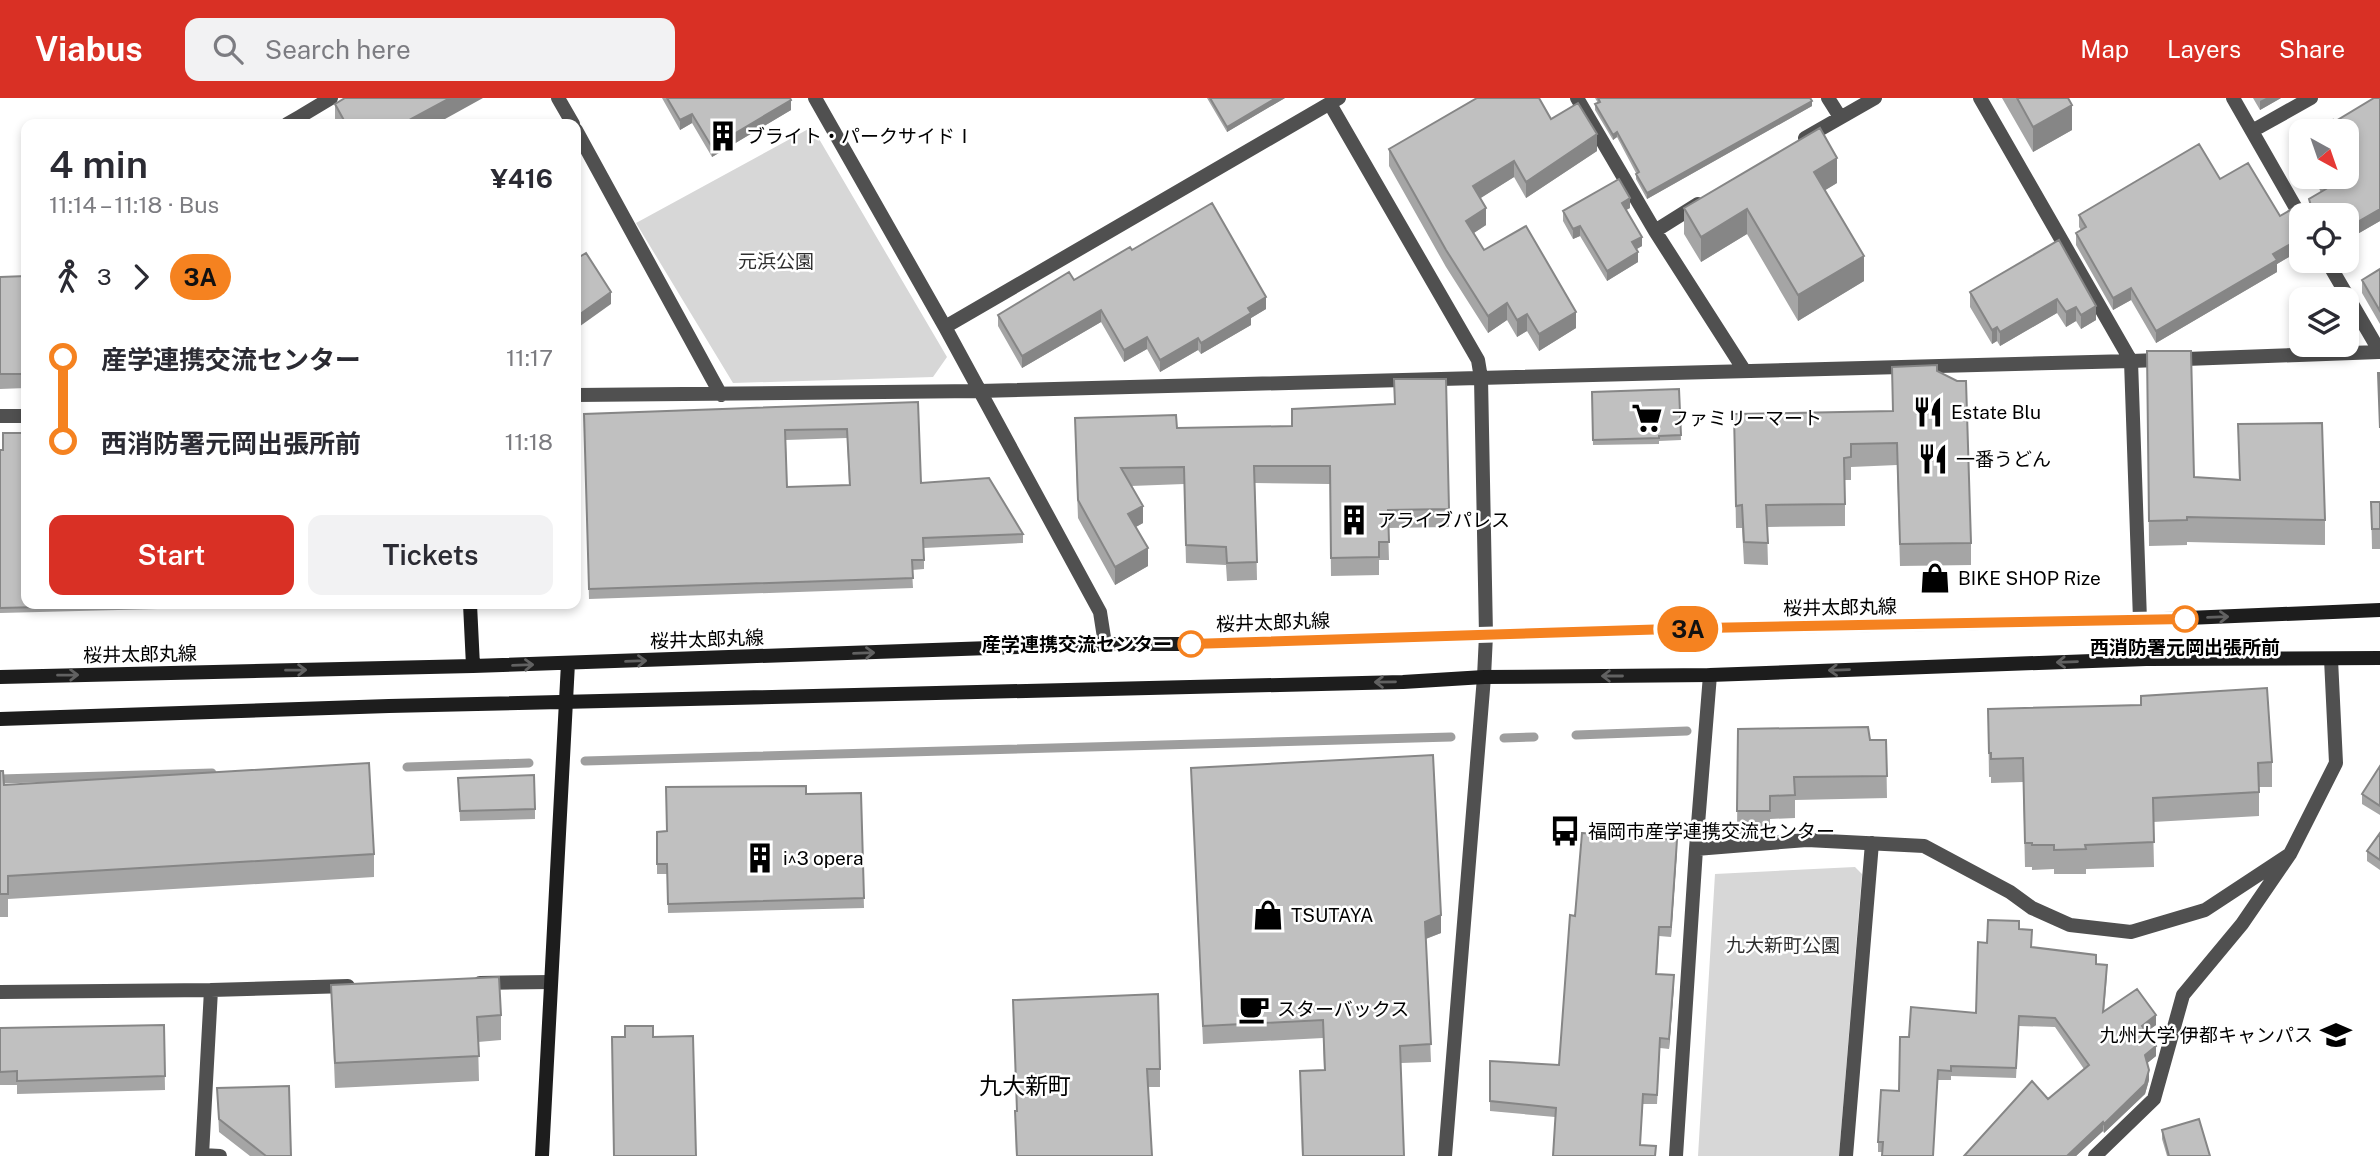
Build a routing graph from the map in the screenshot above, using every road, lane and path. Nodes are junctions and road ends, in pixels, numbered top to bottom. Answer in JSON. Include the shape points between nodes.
{"nodes":[{"id":1,"x":331,"y":98,"type":"edge"},
{"id":2,"x":558,"y":98,"type":"edge"},
{"id":3,"x":815,"y":98,"type":"edge"},
{"id":4,"x":1577,"y":98,"type":"edge"},
{"id":5,"x":1828,"y":98,"type":"edge"},
{"id":6,"x":1875,"y":98,"type":"edge"},
{"id":7,"x":1980,"y":98,"type":"edge"},
{"id":8,"x":2233,"y":98,"type":"edge"},
{"id":9,"x":2311,"y":98,"type":"edge"},
{"id":10,"x":1335,"y":101,"type":"edge"},
{"id":11,"x":1840,"y":117,"type":"junction"},
{"id":12,"x":304,"y":119,"type":"edge"},
{"id":13,"x":570,"y":119,"type":"edge"},
{"id":14,"x":2252,"y":131,"type":"junction"},
{"id":15,"x":581,"y":139,"type":"edge"},
{"id":16,"x":1794,"y":145,"type":"edge"},
{"id":17,"x":1713,"y":195,"type":"edge"},
{"id":18,"x":2293,"y":203,"type":"edge"},
{"id":19,"x":1655,"y":231,"type":"junction"},
{"id":20,"x":2334,"y":273,"type":"edge"},
{"id":21,"x":945,"y":327,"type":"junction"},
{"id":22,"x":2380,"y":352,"type":"edge"},
{"id":23,"x":2131,"y":361,"type":"junction"},
{"id":24,"x":1744,"y":370,"type":"junction"},
{"id":25,"x":1481,"y":378,"type":"junction"},
{"id":26,"x":979,"y":391,"type":"junction"},
{"id":27,"x":581,"y":395,"type":"edge"},
{"id":28,"x":721,"y":395,"type":"junction"},
{"id":29,"x":0,"y":416,"type":"edge"},
{"id":30,"x":21,"y":416,"type":"edge"},
{"id":31,"x":470,"y":609,"type":"edge"},
{"id":32,"x":2380,"y":610,"type":"edge"},
{"id":33,"x":2140,"y":620,"type":"junction"},
{"id":34,"x":1486,"y":635,"type":"junction"},
{"id":35,"x":1105,"y":644,"type":"junction"},
{"id":36,"x":2380,"y":658,"type":"edge"},
{"id":37,"x":2331,"y":659,"type":"junction"},
{"id":38,"x":568,"y":663,"type":"junction"},
{"id":39,"x":473,"y":666,"type":"junction"},
{"id":40,"x":1710,"y":676,"type":"junction"},
{"id":41,"x":0,"y":677,"type":"edge"},
{"id":42,"x":1485,"y":677,"type":"junction"},
{"id":43,"x":567,"y":702,"type":"junction"},
{"id":44,"x":0,"y":719,"type":"edge"},
{"id":45,"x":1872,"y":843,"type":"junction"},
{"id":46,"x":1696,"y":849,"type":"junction"},
{"id":47,"x":2290,"y":854,"type":"junction"},
{"id":48,"x":551,"y":982,"type":"junction"},
{"id":49,"x":461,"y":984,"type":"edge"},
{"id":50,"x":365,"y":986,"type":"edge"},
{"id":51,"x":211,"y":990,"type":"junction"},
{"id":52,"x":0,"y":992,"type":"edge"},
{"id":53,"x":220,"y":1156,"type":"edge"},
{"id":54,"x":542,"y":1156,"type":"edge"},
{"id":55,"x":1445,"y":1156,"type":"edge"},
{"id":56,"x":1676,"y":1156,"type":"edge"},
{"id":57,"x":1846,"y":1156,"type":"edge"},
{"id":58,"x":2095,"y":1156,"type":"edge"}],
"edges":[{"from":1,"to":12,"type":"street"},
{"from":2,"to":13,"type":"street"},
{"from":3,"to":21,"type":"street"},
{"from":4,"to":19,"type":"street"},
{"from":5,"to":11,"type":"street"},
{"from":6,"to":11,"type":"street"},
{"from":7,"to":23,"type":"street"},
{"from":8,"to":14,"type":"street"},
{"from":9,"to":14,"type":"street"},
{"from":10,"to":21,"type":"street"},
{"from":10,"to":25,"type":"street","via":[[1478,360]]},
{"from":11,"to":16,"type":"street"},
{"from":14,"to":18,"type":"street"},
{"from":15,"to":28,"type":"street"},
{"from":17,"to":19,"type":"street"},
{"from":19,"to":24,"type":"street"},
{"from":20,"to":22,"type":"street"},
{"from":21,"to":26,"type":"street"},
{"from":22,"to":23,"type":"street"},
{"from":23,"to":24,"type":"street"},
{"from":23,"to":33,"type":"street"},
{"from":24,"to":25,"type":"street"},
{"from":25,"to":26,"type":"street"},
{"from":25,"to":34,"type":"street"},
{"from":26,"to":28,"type":"street"},
{"from":26,"to":35,"type":"street","via":[[1100,612]]},
{"from":27,"to":28,"type":"street"},
{"from":29,"to":30,"type":"street"},
{"from":31,"to":39,"type":"main road"},
{"from":33,"to":32,"type":"main road","name":"桜井太郎丸線","one_way":true},
{"from":33,"to":34,"type":"main road","name":"桜井太郎丸線"},
{"from":34,"to":35,"type":"main road","name":"桜井太郎丸線"},
{"from":34,"to":42,"type":"street"},
{"from":38,"to":35,"type":"main road","name":"桜井太郎丸線","one_way":true},
{"from":36,"to":37,"type":"main road"},
{"from":37,"to":40,"type":"main road","one_way":true,"via":[[2146,659]]},
{"from":37,"to":47,"type":"street","via":[[2336,763]]},
{"from":39,"to":38,"type":"main road","name":"桜井太郎丸線","one_way":true},
{"from":38,"to":43,"type":"main road"},
{"from":41,"to":39,"type":"main road","name":"桜井太郎丸線","one_way":true},
{"from":40,"to":42,"type":"main road","one_way":true},
{"from":40,"to":46,"type":"street"},
{"from":42,"to":43,"type":"main road","one_way":true},
{"from":42,"to":55,"type":"street"},
{"from":43,"to":44,"type":"main road"},
{"from":43,"to":48,"type":"main road"},
{"from":45,"to":46,"type":"street","via":[[1807,840]]},
{"from":45,"to":47,"type":"street","via":[[1924,846],[2070,925],[2131,932],[2205,910]]},
{"from":45,"to":57,"type":"street"},
{"from":46,"to":56,"type":"street"},
{"from":47,"to":58,"type":"street","via":[[2242,924],[2183,995],[2154,1099]]},
{"from":48,"to":49,"type":"street"},
{"from":48,"to":54,"type":"main road"},
{"from":50,"to":51,"type":"street"},
{"from":51,"to":52,"type":"street"},
{"from":51,"to":53,"type":"street","via":[[202,1155]]}]}
